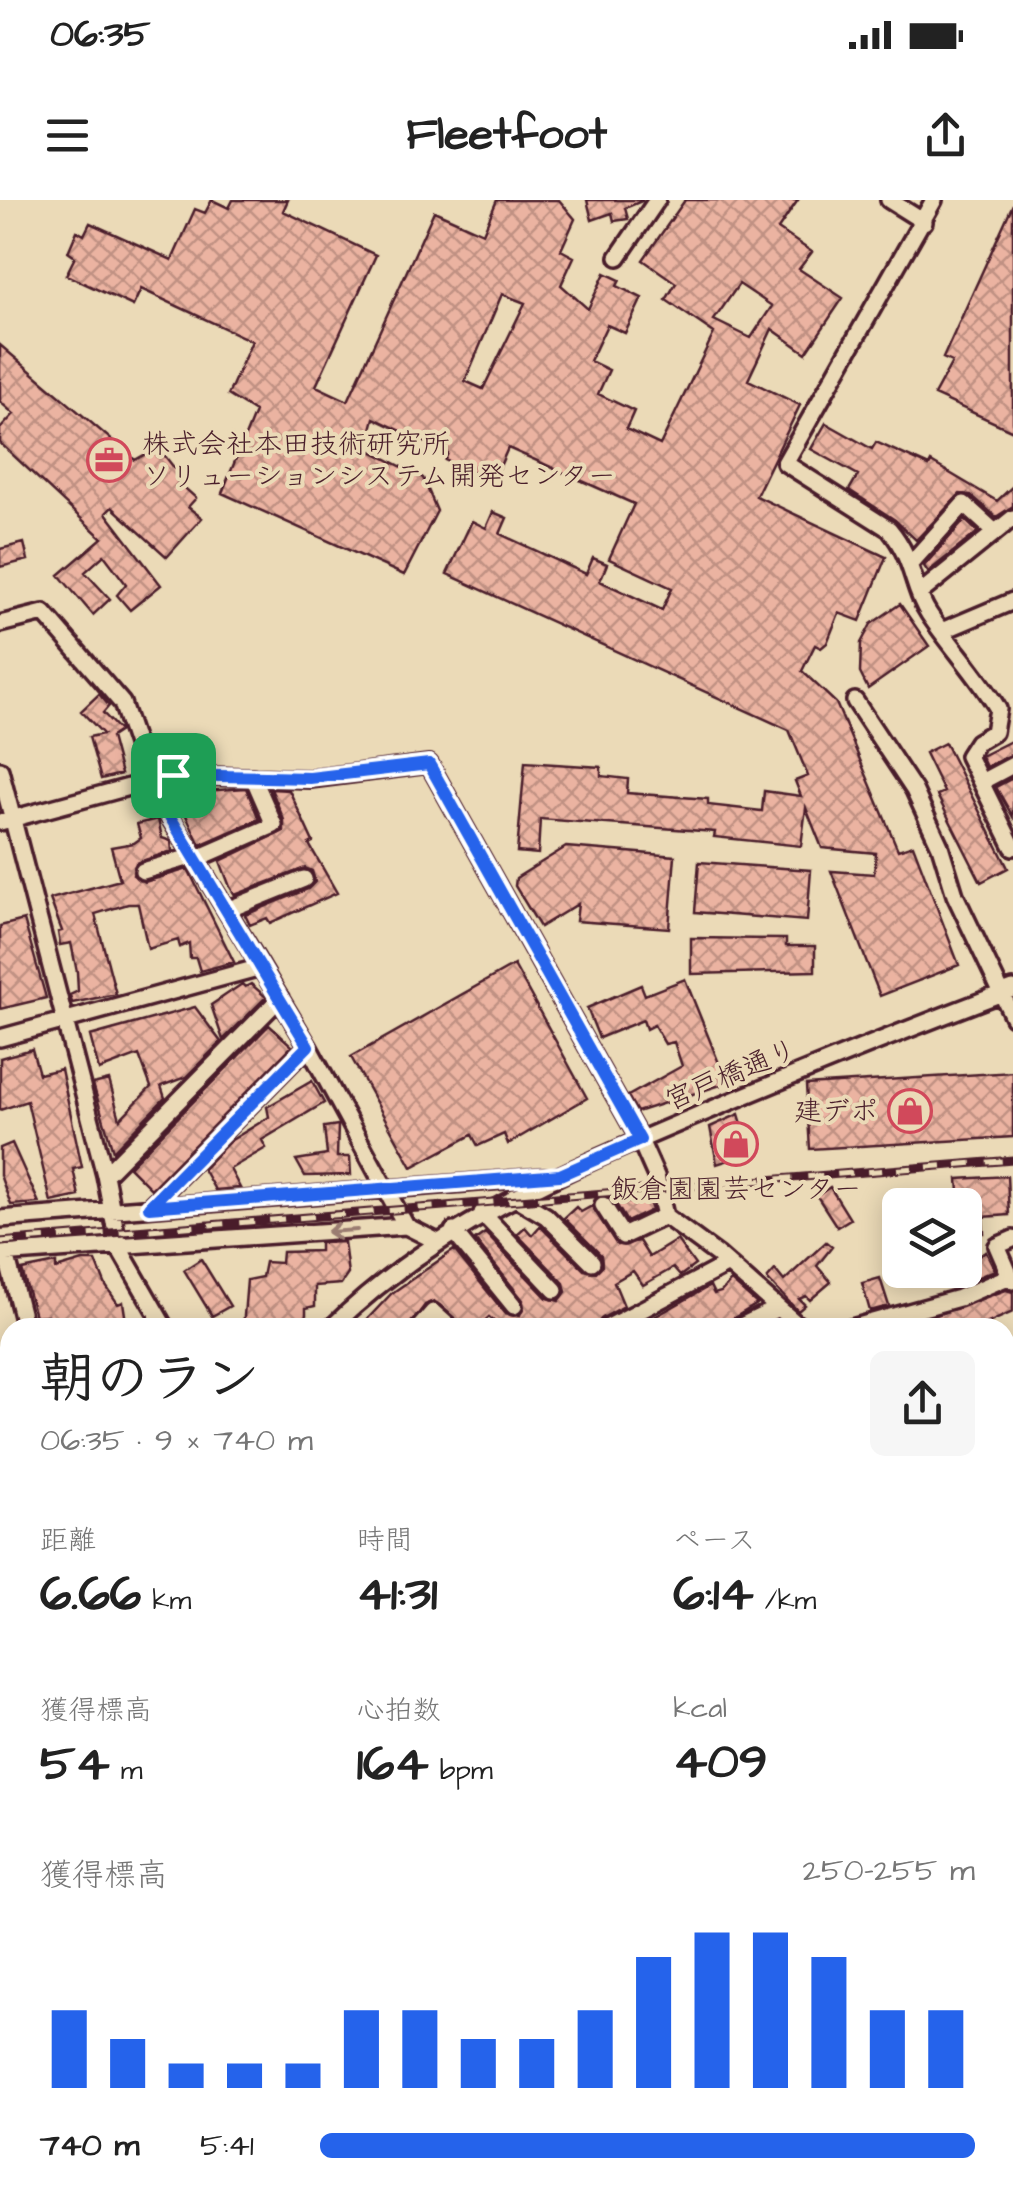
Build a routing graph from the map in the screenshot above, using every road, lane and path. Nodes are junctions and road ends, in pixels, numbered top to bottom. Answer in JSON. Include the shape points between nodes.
{"nodes":[{"id":1,"x":656,"y":200,"type":"edge"},
{"id":2,"x":889,"y":200,"type":"edge"},
{"id":3,"x":934,"y":200,"type":"edge"},
{"id":4,"x":924,"y":222,"type":"junction"},
{"id":5,"x":618,"y":258,"type":"dead end"},
{"id":6,"x":1013,"y":518,"type":"edge"},
{"id":7,"x":995,"y":532,"type":"junction"},
{"id":8,"x":911,"y":562,"type":"junction"},
{"id":9,"x":920,"y":593,"type":"junction"},
{"id":10,"x":1013,"y":601,"type":"edge"},
{"id":11,"x":0,"y":624,"type":"edge"},
{"id":12,"x":942,"y":631,"type":"junction"},
{"id":13,"x":855,"y":701,"type":"dead end"},
{"id":14,"x":1013,"y":725,"type":"edge"},
{"id":15,"x":996,"y":728,"type":"junction"},
{"id":16,"x":1013,"y":765,"type":"edge"},
{"id":17,"x":0,"y":770,"type":"edge"},
{"id":18,"x":253,"y":777,"type":"junction"},
{"id":19,"x":149,"y":782,"type":"junction"},
{"id":20,"x":981,"y":782,"type":"junction"},
{"id":21,"x":7,"y":820,"type":"edge"},
{"id":22,"x":1013,"y":847,"type":"edge"},
{"id":23,"x":195,"y":858,"type":"junction"},
{"id":24,"x":142,"y":872,"type":"dead end"},
{"id":25,"x":304,"y":879,"type":"dead end"},
{"id":26,"x":227,"y":910,"type":"junction"},
{"id":27,"x":261,"y":967,"type":"junction"},
{"id":28,"x":1006,"y":991,"type":"edge"},
{"id":29,"x":280,"y":998,"type":"junction"},
{"id":30,"x":1013,"y":1018,"type":"edge"},
{"id":31,"x":65,"y":1019,"type":"junction"},
{"id":32,"x":0,"y":1038,"type":"edge"},
{"id":33,"x":308,"y":1046,"type":"junction"},
{"id":34,"x":640,"y":1140,"type":"junction"},
{"id":35,"x":106,"y":1175,"type":"junction"},
{"id":36,"x":560,"y":1175,"type":"junction"},
{"id":37,"x":388,"y":1187,"type":"junction"},
{"id":38,"x":514,"y":1197,"type":"junction"},
{"id":39,"x":603,"y":1205,"type":"dead end"},
{"id":40,"x":149,"y":1207,"type":"junction"},
{"id":41,"x":114,"y":1211,"type":"junction"},
{"id":42,"x":482,"y":1213,"type":"junction"},
{"id":43,"x":666,"y":1216,"type":"junction"},
{"id":44,"x":0,"y":1219,"type":"edge"},
{"id":45,"x":406,"y":1226,"type":"junction"},
{"id":46,"x":453,"y":1231,"type":"junction"},
{"id":47,"x":1013,"y":1238,"type":"edge"},
{"id":48,"x":436,"y":1241,"type":"junction"},
{"id":49,"x":119,"y":1248,"type":"junction"},
{"id":50,"x":3,"y":1254,"type":"edge"},
{"id":51,"x":592,"y":1262,"type":"dead end"},
{"id":52,"x":728,"y":1264,"type":"junction"},
{"id":53,"x":1012,"y":1278,"type":"edge"},
{"id":54,"x":555,"y":1290,"type":"dead end"},
{"id":55,"x":514,"y":1306,"type":"dead end"},
{"id":56,"x":778,"y":1308,"type":"junction"},
{"id":57,"x":23,"y":1318,"type":"edge"},
{"id":58,"x":159,"y":1318,"type":"edge"},
{"id":59,"x":341,"y":1318,"type":"edge"},
{"id":60,"x":626,"y":1318,"type":"edge"},
{"id":61,"x":758,"y":1318,"type":"edge"},
{"id":62,"x":790,"y":1318,"type":"edge"},
{"id":63,"x":888,"y":1318,"type":"edge"}],
"edges":[{"from":1,"to":5,"type":"street"},
{"from":2,"to":4,"type":"street"},
{"from":3,"to":4,"type":"street"},
{"from":4,"to":8,"type":"street","via":[[785,463],[889,530]]},
{"from":6,"to":7,"type":"street"},
{"from":7,"to":8,"type":"street","via":[[964,504]]},
{"from":7,"to":9,"type":"street"},
{"from":8,"to":9,"type":"street"},
{"from":9,"to":12,"type":"street"},
{"from":10,"to":12,"type":"street"},
{"from":11,"to":19,"type":"street","via":[[44,613],[122,702]]},
{"from":12,"to":15,"type":"street","via":[[998,709]]},
{"from":13,"to":28,"type":"street","via":[[914,790]]},
{"from":14,"to":15,"type":"street"},
{"from":15,"to":20,"type":"street","via":[[968,756]]},
{"from":16,"to":20,"type":"street"},
{"from":17,"to":21,"type":"street"},
{"from":18,"to":19,"type":"street","via":[[173,775]]},
{"from":18,"to":23,"type":"street","via":[[274,825]]},
{"from":18,"to":34,"type":"street","via":[[310,778],[429,764]]},
{"from":19,"to":21,"type":"street"},
{"from":19,"to":23,"type":"street"},
{"from":20,"to":22,"type":"street"},
{"from":21,"to":31,"type":"street"},
{"from":23,"to":24,"type":"street"},
{"from":23,"to":26,"type":"street"},
{"from":25,"to":26,"type":"street"},
{"from":26,"to":27,"type":"street"},
{"from":27,"to":29,"type":"street"},
{"from":27,"to":31,"type":"street"},
{"from":28,"to":30,"type":"street"},
{"from":28,"to":34,"type":"street","name":"宮戸橋通り"},
{"from":29,"to":33,"type":"street"},
{"from":29,"to":35,"type":"street"},
{"from":31,"to":32,"type":"street"},
{"from":31,"to":35,"type":"street"},
{"from":33,"to":37,"type":"street"},
{"from":33,"to":40,"type":"street"},
{"from":34,"to":36,"type":"street","name":"宮戸橋通り"},
{"from":34,"to":43,"type":"street"},
{"from":35,"to":41,"type":"street"},
{"from":36,"to":37,"type":"street"},
{"from":36,"to":38,"type":"street","name":"宮戸橋通り"},
{"from":37,"to":40,"type":"street"},
{"from":37,"to":45,"type":"street"},
{"from":38,"to":42,"type":"street","name":"宮戸橋通り"},
{"from":38,"to":51,"type":"street","via":[[546,1216]]},
{"from":39,"to":43,"type":"street","via":[[623,1236]]},
{"from":40,"to":41,"type":"street"},
{"from":41,"to":44,"type":"street"},
{"from":41,"to":49,"type":"street"},
{"from":42,"to":46,"type":"street","name":"宮戸橋通り"},
{"from":42,"to":54,"type":"street"},
{"from":43,"to":52,"type":"street"},
{"from":45,"to":48,"type":"street"},
{"from":45,"to":49,"type":"street","one_way":true},
{"from":46,"to":48,"type":"street","name":"宮戸橋通り"},
{"from":46,"to":55,"type":"street"},
{"from":47,"to":53,"type":"street","via":[[998,1246]]},
{"from":48,"to":59,"type":"street","name":"宮戸橋通り"},
{"from":49,"to":50,"type":"street"},
{"from":49,"to":58,"type":"street"},
{"from":50,"to":57,"type":"street"},
{"from":52,"to":56,"type":"street"},
{"from":52,"to":60,"type":"street"},
{"from":53,"to":63,"type":"street"},
{"from":56,"to":61,"type":"street"},
{"from":56,"to":62,"type":"street"}]}
